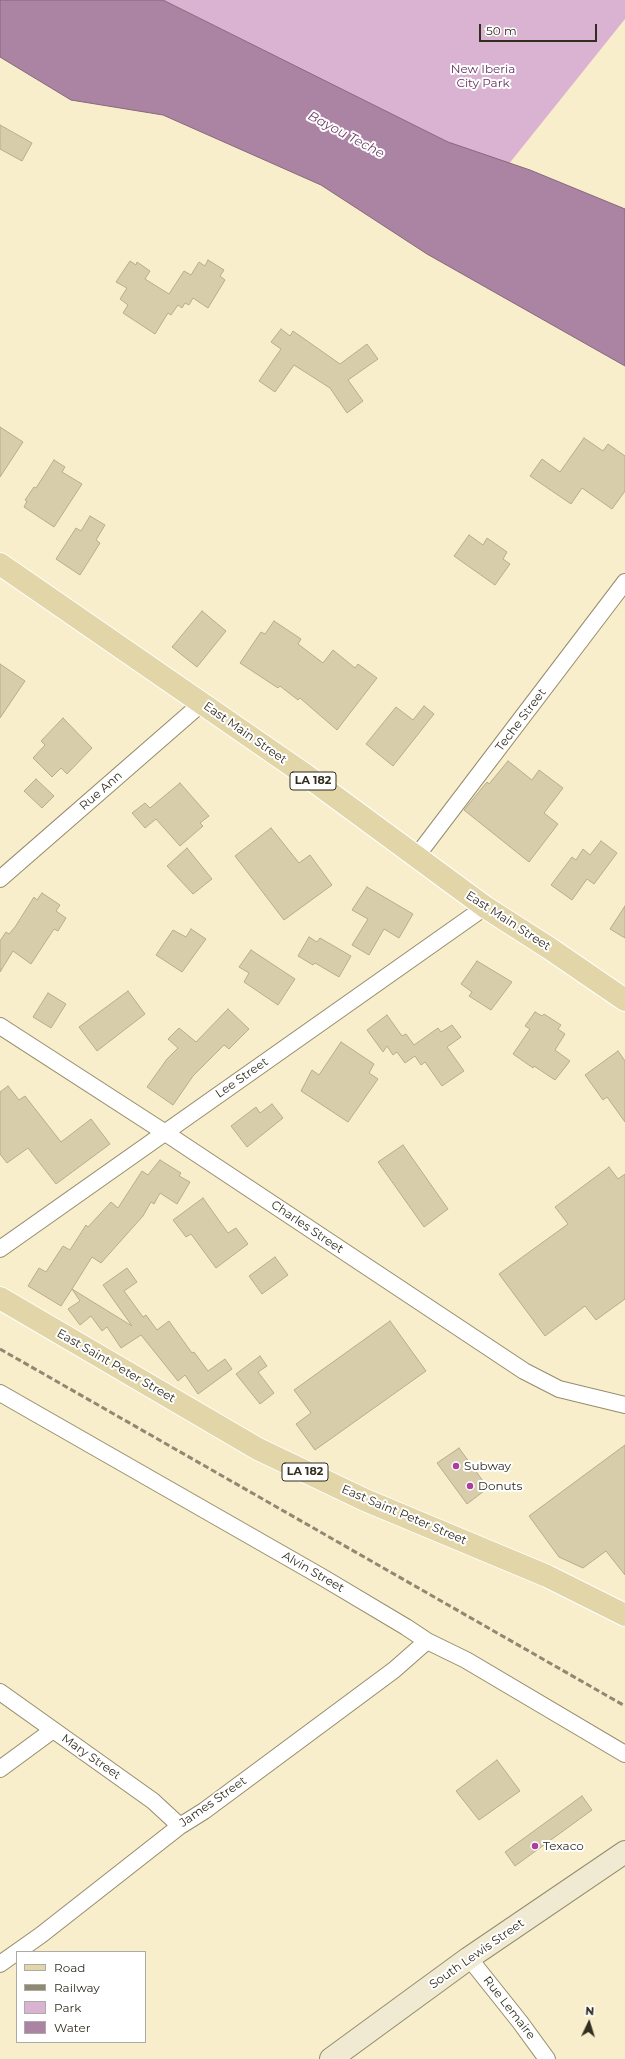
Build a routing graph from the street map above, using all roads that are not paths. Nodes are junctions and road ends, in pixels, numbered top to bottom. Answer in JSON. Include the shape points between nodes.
{"nodes":[{"id":1,"x":0,"y":564,"type":"edge"},
{"id":2,"x":625,"y":582,"type":"edge"},
{"id":3,"x":202,"y":703,"type":"junction"},
{"id":4,"x":416,"y":857,"type":"junction"},
{"id":5,"x":0,"y":879,"type":"edge"},
{"id":6,"x":485,"y":907,"type":"junction"},
{"id":7,"x":625,"y":1000,"type":"edge"},
{"id":8,"x":0,"y":1026,"type":"edge"},
{"id":9,"x":164,"y":1132,"type":"junction"},
{"id":10,"x":0,"y":1249,"type":"edge"},
{"id":11,"x":0,"y":1298,"type":"edge"},
{"id":12,"x":0,"y":1393,"type":"edge"},
{"id":13,"x":625,"y":1405,"type":"edge"},
{"id":14,"x":625,"y":1615,"type":"edge"},
{"id":15,"x":427,"y":1641,"type":"junction"},
{"id":16,"x":0,"y":1692,"type":"edge"},
{"id":17,"x":53,"y":1730,"type":"junction"},
{"id":18,"x":625,"y":1754,"type":"edge"},
{"id":19,"x":0,"y":1769,"type":"edge"},
{"id":20,"x":180,"y":1826,"type":"junction"},
{"id":21,"x":625,"y":1852,"type":"edge"},
{"id":22,"x":18,"y":1951,"type":"edge"},
{"id":23,"x":16,"y":1953,"type":"edge"},
{"id":24,"x":469,"y":1958,"type":"junction"},
{"id":25,"x":0,"y":1964,"type":"edge"},
{"id":26,"x":331,"y":2059,"type":"edge"},
{"id":27,"x":547,"y":2059,"type":"edge"}],
"edges":[{"from":1,"to":3,"type":"main road","name":"East Main Street","number":"LA 182"},
{"from":2,"to":4,"type":"street","name":"Teche Street"},
{"from":3,"to":4,"type":"main road","name":"East Main Street","number":"LA 182"},
{"from":3,"to":5,"type":"street","name":"Rue Ann"},
{"from":4,"to":6,"type":"main road","name":"East Main Street","number":"LA 182"},
{"from":6,"to":7,"type":"main road","name":"East Main Street","number":"LA 182"},
{"from":6,"to":9,"type":"street","name":"Lee Street"},
{"from":8,"to":9,"type":"street","name":"Charles Street"},
{"from":9,"to":10,"type":"street","name":"Lee Street"},
{"from":9,"to":13,"type":"street","name":"Charles Street","via":[[524,1371],[559,1389]]},
{"from":11,"to":14,"type":"main road","name":"East Saint Peter Street","number":"LA 182","via":[[258,1449],[365,1500],[547,1576]]},
{"from":12,"to":15,"type":"street","name":"Alvin Street","via":[[322,1577]]},
{"from":15,"to":18,"type":"street","name":"Alvin Street","via":[[466,1660]]},
{"from":15,"to":20,"type":"street","name":"James Street","via":[[394,1670],[204,1811]]},
{"from":16,"to":17,"type":"street","name":"Mary Street"},
{"from":17,"to":19,"type":"street"},
{"from":17,"to":20,"type":"street","name":"Mary Street","via":[[152,1801]]},
{"from":20,"to":22,"type":"street","name":"James Street"},
{"from":21,"to":24,"type":"main road","name":"South Lewis Street"},
{"from":23,"to":25,"type":"street","name":"James Street"},
{"from":24,"to":26,"type":"main road","name":"South Lewis Street"},
{"from":24,"to":27,"type":"street","name":"Rue Lemaire"}]}
